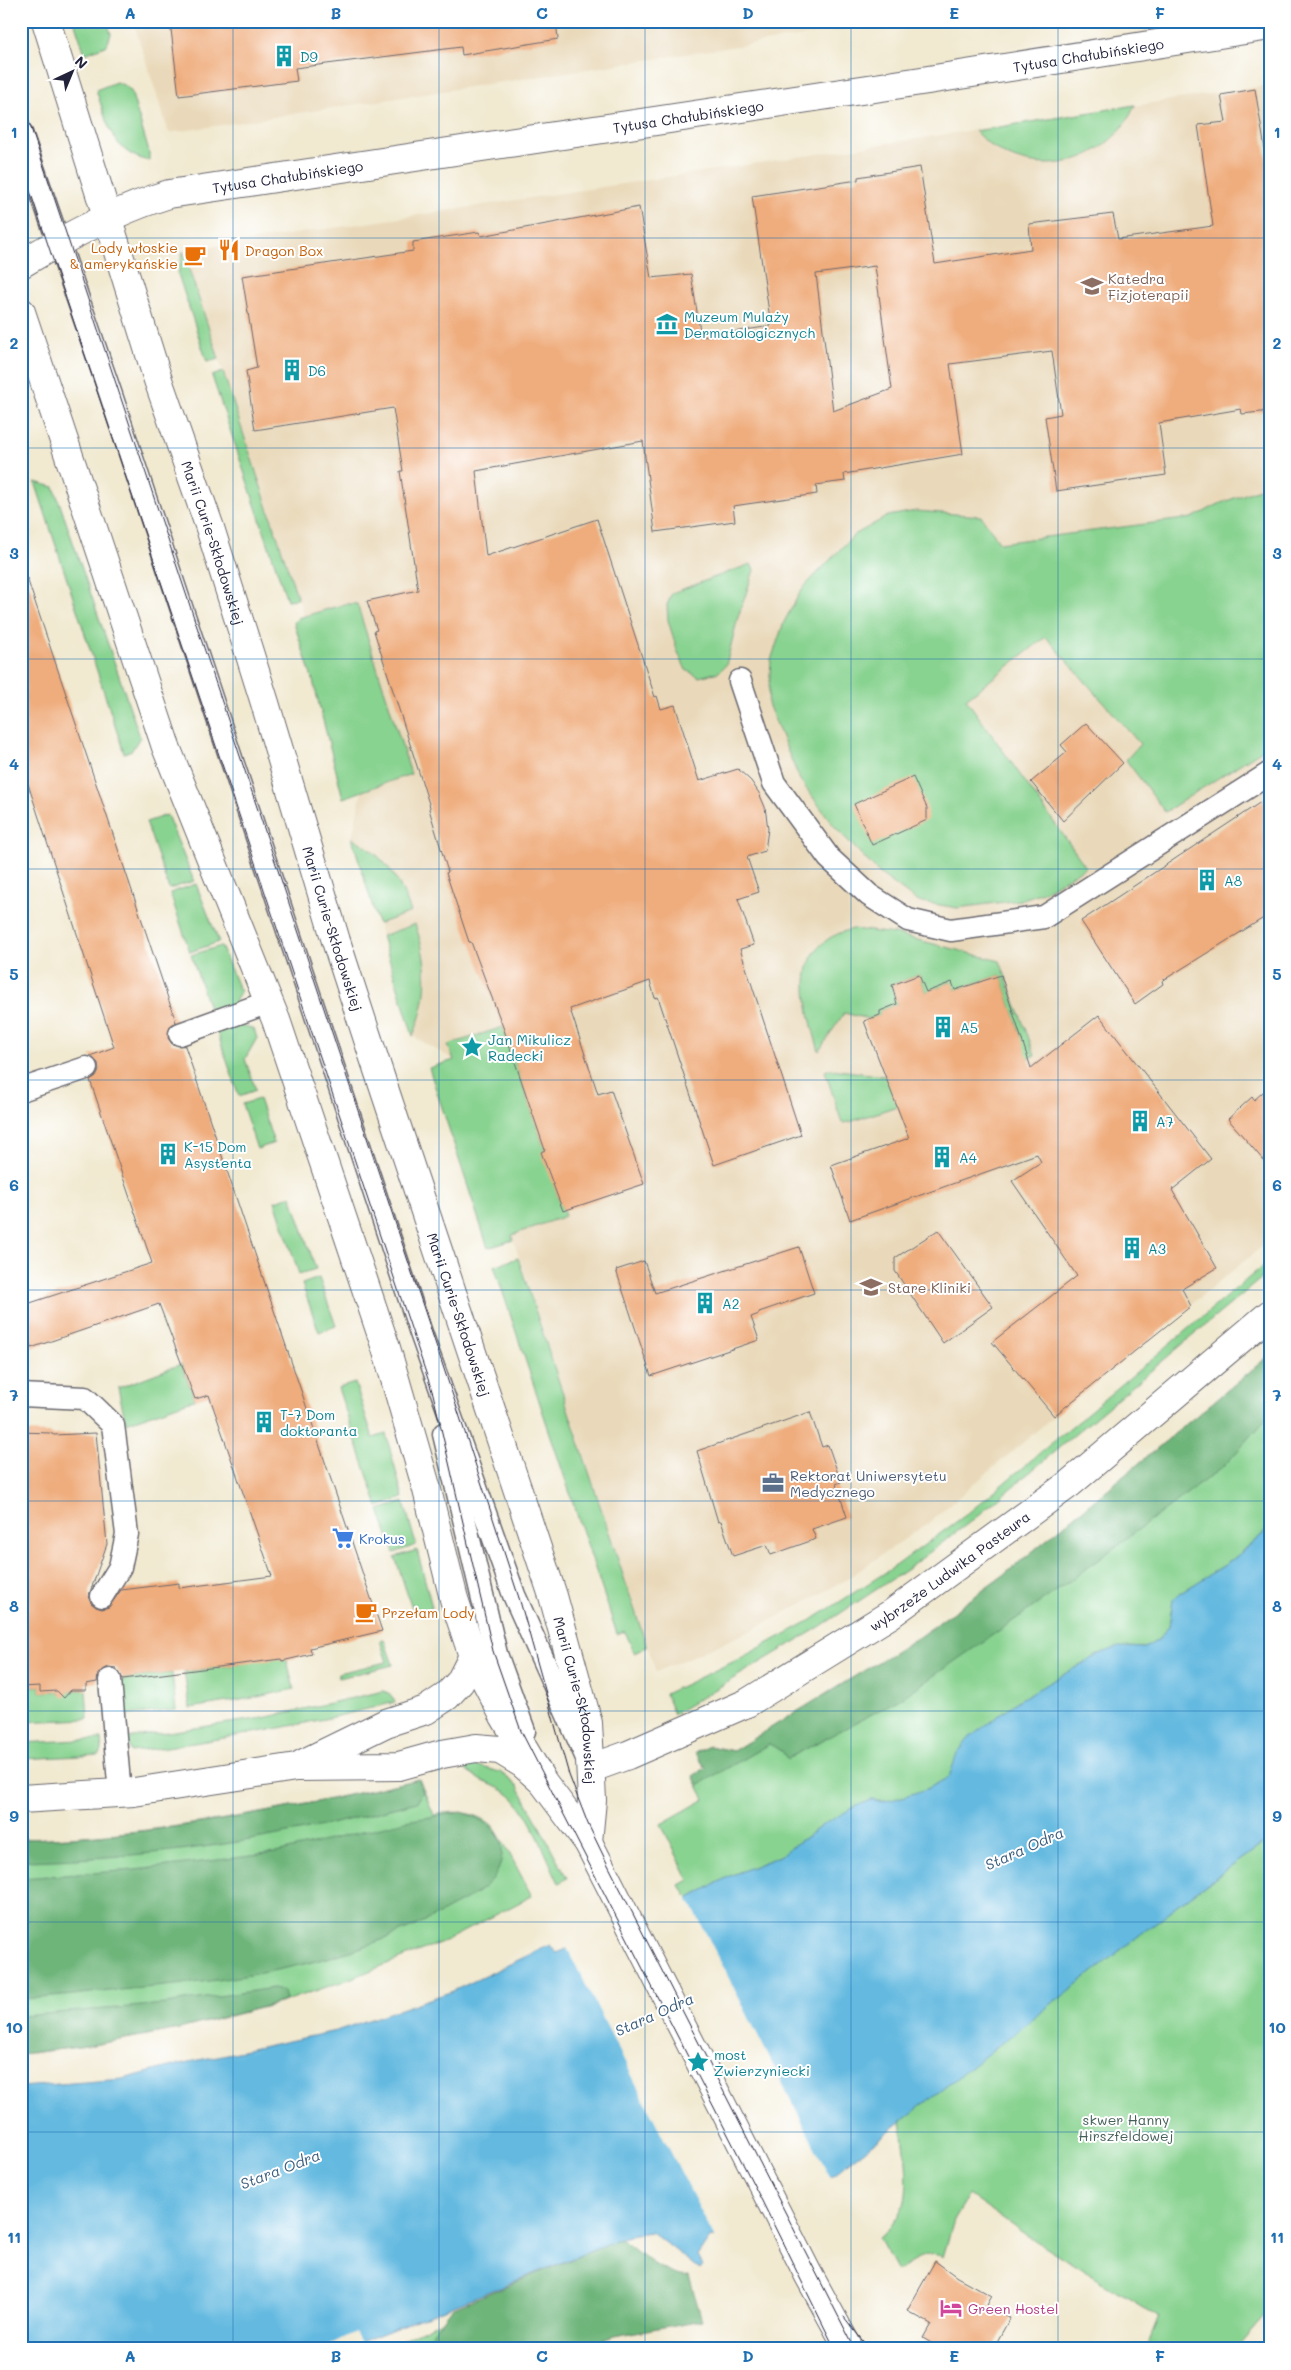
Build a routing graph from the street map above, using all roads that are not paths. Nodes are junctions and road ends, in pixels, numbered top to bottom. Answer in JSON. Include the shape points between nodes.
{"nodes":[{"id":1,"x":46,"y":21,"type":"edge"},
{"id":2,"x":1270,"y":26,"type":"edge"},
{"id":3,"x":21,"y":132,"type":"edge"},
{"id":4,"x":109,"y":218,"type":"junction"},
{"id":5,"x":58,"y":242,"type":"junction"},
{"id":6,"x":21,"y":264,"type":"edge"},
{"id":7,"x":21,"y":312,"type":"edge"},
{"id":8,"x":740,"y":681,"type":"dead end"},
{"id":9,"x":1270,"y":773,"type":"edge"},
{"id":10,"x":269,"y":1002,"type":"junction"},
{"id":11,"x":180,"y":1034,"type":"dead end"},
{"id":12,"x":86,"y":1068,"type":"dead end"},
{"id":13,"x":21,"y":1090,"type":"edge"},
{"id":14,"x":1270,"y":1314,"type":"edge"},
{"id":15,"x":421,"y":1333,"type":"junction"},
{"id":16,"x":21,"y":1395,"type":"edge"},
{"id":17,"x":102,"y":1596,"type":"dead end"},
{"id":18,"x":473,"y":1656,"type":"junction"},
{"id":19,"x":110,"y":1680,"type":"dead end"},
{"id":20,"x":296,"y":1767,"type":"junction"},
{"id":21,"x":592,"y":1768,"type":"junction"},
{"id":22,"x":543,"y":1782,"type":"junction"},
{"id":23,"x":120,"y":1794,"type":"junction"},
{"id":24,"x":21,"y":1799,"type":"edge"},
{"id":25,"x":592,"y":1852,"type":"junction"},
{"id":26,"x":849,"y":2349,"type":"edge"}],
"edges":[{"from":1,"to":4,"type":"main road","name":"Marii Curie-Skłodowskiej"},
{"from":2,"to":4,"type":"main road","name":"Tytusa Chałubińskiego","via":[[193,190],[155,198]]},
{"from":3,"to":5,"type":"lane"},
{"from":4,"to":5,"type":"main road","name":"Tytusa Chałubińskiego"},
{"from":4,"to":21,"type":"main road","name":"Marii Curie-Skłodowskiej","via":[[158,380],[210,528],[368,1040],[553,1596],[588,1723]]},
{"from":5,"to":6,"type":"main road","name":"Tytusa Chałubińskiego"},
{"from":5,"to":15,"type":"lane"},
{"from":7,"to":10,"type":"main road","via":[[166,747]]},
{"from":8,"to":9,"type":"lane","via":[[774,783],[829,858],[869,895],[908,920],[950,930],[1044,918]]},
{"from":10,"to":11,"type":"lane"},
{"from":10,"to":18,"type":"main road","via":[[386,1348],[426,1486],[454,1599]]},
{"from":12,"to":13,"type":"lane"},
{"from":14,"to":21,"type":"main road","name":"wybrzeże Ludwika Pasteura","via":[[1069,1484],[891,1614],[747,1702],[628,1756]]},
{"from":15,"to":21,"type":"lane","via":[[514,1595]]},
{"from":15,"to":22,"type":"lane","via":[[496,1654]]},
{"from":16,"to":17,"type":"lane","via":[[85,1398],[113,1426],[126,1534],[120,1567]]},
{"from":18,"to":20,"type":"main road","via":[[460,1682],[447,1696],[426,1710],[386,1722]]},
{"from":18,"to":22,"type":"main road"},
{"from":19,"to":23,"type":"lane"},
{"from":20,"to":22,"type":"main road","via":[[399,1766],[476,1748],[500,1750]]},
{"from":20,"to":23,"type":"main road"},
{"from":21,"to":25,"type":"main road","name":"Marii Curie-Skłodowskiej"},
{"from":22,"to":25,"type":"main road"},
{"from":23,"to":24,"type":"main road"},
{"from":25,"to":26,"type":"main road","via":[[783,2227]]}]}
